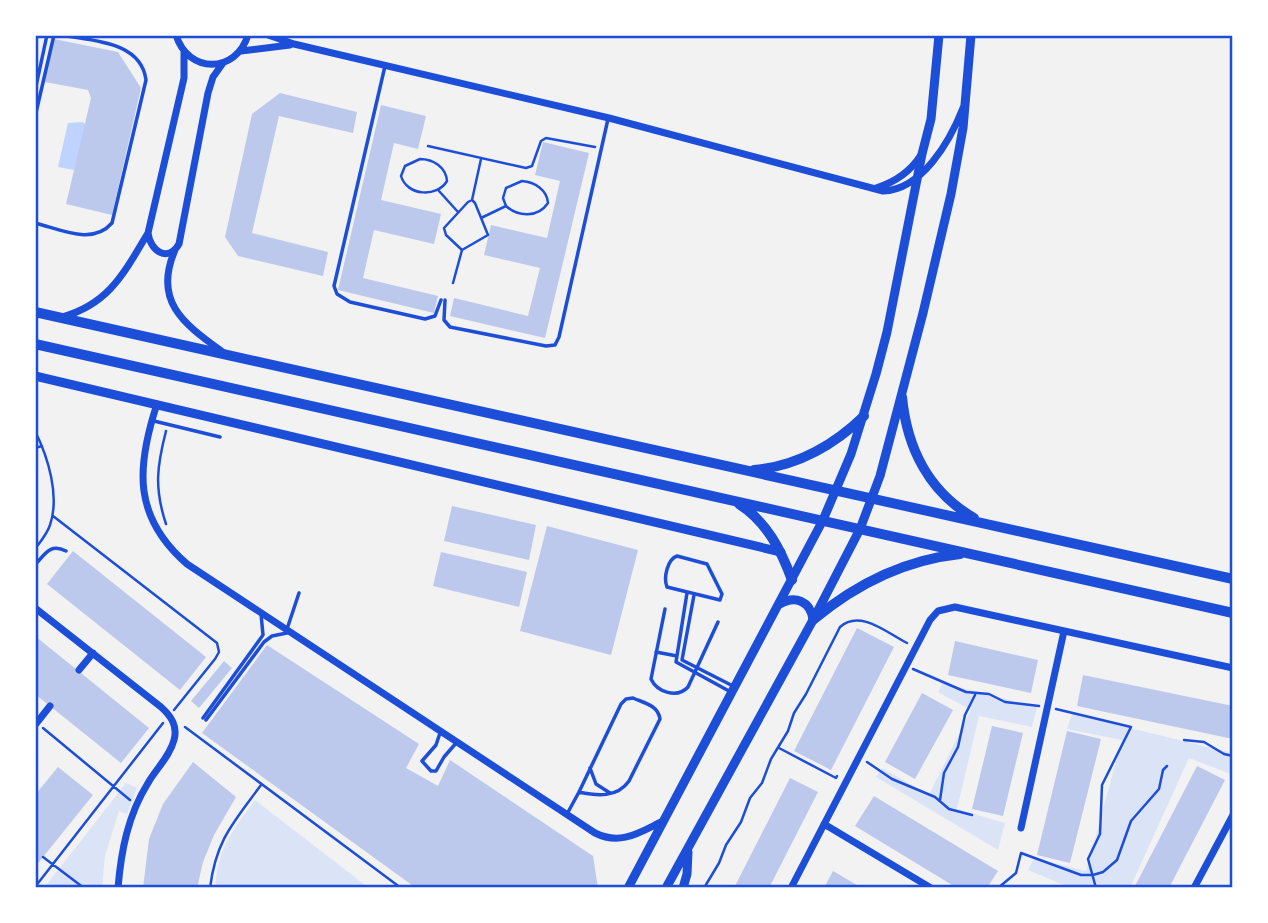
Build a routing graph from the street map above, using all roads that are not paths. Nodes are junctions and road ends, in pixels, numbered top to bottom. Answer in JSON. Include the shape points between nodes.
{"nodes":[{"id":1,"x":37,"y":35,"type":"edge"},
{"id":2,"x":47,"y":35,"type":"edge"},
{"id":3,"x":54,"y":35,"type":"edge"},
{"id":4,"x":61,"y":35,"type":"edge"},
{"id":5,"x":176,"y":35,"type":"edge"},
{"id":6,"x":248,"y":35,"type":"edge"},
{"id":7,"x":268,"y":35,"type":"edge"},
{"id":8,"x":939,"y":35,"type":"edge"},
{"id":9,"x":971,"y":35,"type":"edge"},
{"id":10,"x":35,"y":41,"type":"edge"},
{"id":11,"x":294,"y":44,"type":"junction"},
{"id":12,"x":241,"y":51,"type":"junction"},
{"id":13,"x":184,"y":52,"type":"junction"},
{"id":14,"x":223,"y":63,"type":"junction"},
{"id":15,"x":385,"y":66,"type":"junction"},
{"id":16,"x":35,"y":91,"type":"edge"},
{"id":17,"x":967,"y":97,"type":"junction"},
{"id":18,"x":35,"y":117,"type":"edge"},
{"id":19,"x":608,"y":118,"type":"junction"},
{"id":20,"x":922,"y":154,"type":"junction"},
{"id":21,"x":917,"y":177,"type":"junction"},
{"id":22,"x":874,"y":189,"type":"junction"},
{"id":23,"x":35,"y":223,"type":"edge"},
{"id":24,"x":148,"y":233,"type":"junction"},
{"id":25,"x":176,"y":249,"type":"junction"},
{"id":26,"x":35,"y":312,"type":"edge"},
{"id":27,"x":59,"y":318,"type":"junction"},
{"id":28,"x":35,"y":344,"type":"edge"},
{"id":29,"x":228,"y":355,"type":"junction"},
{"id":30,"x":35,"y":376,"type":"edge"},
{"id":31,"x":902,"y":397,"type":"junction"},
{"id":32,"x":157,"y":404,"type":"junction"},
{"id":33,"x":863,"y":416,"type":"junction"},
{"id":34,"x":152,"y":421,"type":"junction"},
{"id":35,"x":220,"y":437,"type":"dead end"},
{"id":36,"x":744,"y":471,"type":"junction"},
{"id":37,"x":836,"y":492,"type":"junction"},
{"id":38,"x":733,"y":499,"type":"junction"},
{"id":39,"x":871,"y":500,"type":"junction"},
{"id":40,"x":824,"y":520,"type":"junction"},
{"id":41,"x":981,"y":522,"type":"junction"},
{"id":42,"x":860,"y":528,"type":"junction"},
{"id":43,"x":66,"y":551,"type":"dead end"},
{"id":44,"x":781,"y":552,"type":"junction"},
{"id":45,"x":967,"y":553,"type":"junction"},
{"id":46,"x":35,"y":565,"type":"edge"},
{"id":47,"x":1233,"y":579,"type":"edge"},
{"id":48,"x":792,"y":580,"type":"junction"},
{"id":49,"x":299,"y":593,"type":"dead end"},
{"id":50,"x":687,"y":593,"type":"junction"},
{"id":51,"x":694,"y":595,"type":"junction"},
{"id":52,"x":779,"y":605,"type":"junction"},
{"id":53,"x":35,"y":608,"type":"edge"},
{"id":54,"x":665,"y":609,"type":"dead end"},
{"id":55,"x":1233,"y":613,"type":"edge"},
{"id":56,"x":261,"y":614,"type":"junction"},
{"id":57,"x":813,"y":620,"type":"junction"},
{"id":58,"x":718,"y":622,"type":"dead end"},
{"id":59,"x":1064,"y":631,"type":"junction"},
{"id":60,"x":288,"y":632,"type":"junction"},
{"id":61,"x":656,"y":652,"type":"junction"},
{"id":62,"x":93,"y":653,"type":"junction"},
{"id":63,"x":677,"y":656,"type":"junction"},
{"id":64,"x":1233,"y":668,"type":"edge"},
{"id":65,"x":79,"y":670,"type":"dead end"},
{"id":66,"x":696,"y":671,"type":"junction"},
{"id":67,"x":733,"y":689,"type":"junction"},
{"id":68,"x":50,"y":706,"type":"dead end"},
{"id":69,"x":36,"y":724,"type":"edge"},
{"id":70,"x":440,"y":732,"type":"junction"},
{"id":71,"x":457,"y":742,"type":"junction"},
{"id":72,"x":590,"y":766,"type":"junction"},
{"id":73,"x":579,"y":792,"type":"junction"},
{"id":74,"x":612,"y":793,"type":"junction"},
{"id":75,"x":566,"y":814,"type":"junction"},
{"id":76,"x":1233,"y":815,"type":"edge"},
{"id":77,"x":664,"y":820,"type":"junction"},
{"id":78,"x":824,"y":824,"type":"junction"},
{"id":79,"x":1021,"y":828,"type":"dead end"},
{"id":80,"x":688,"y":850,"type":"junction"},
{"id":81,"x":118,"y":888,"type":"edge"},
{"id":82,"x":628,"y":888,"type":"edge"},
{"id":83,"x":666,"y":888,"type":"edge"},
{"id":84,"x":683,"y":888,"type":"edge"},
{"id":85,"x":791,"y":888,"type":"edge"},
{"id":86,"x":931,"y":888,"type":"edge"},
{"id":87,"x":1194,"y":888,"type":"edge"}],
"edges":[{"from":1,"to":10,"type":"lane"},
{"from":2,"to":16,"type":"lane"},
{"from":3,"to":18,"type":"lane"},
{"from":4,"to":23,"type":"lane","via":[[131,53],[142,65],[146,80],[112,223],[100,233],[85,236]]},
{"from":5,"to":13,"type":"street"},
{"from":6,"to":12,"type":"street"},
{"from":7,"to":11,"type":"street"},
{"from":8,"to":20,"type":"street","via":[[934,97]]},
{"from":9,"to":17,"type":"street"},
{"from":11,"to":12,"type":"street"},
{"from":11,"to":15,"type":"street"},
{"from":12,"to":14,"type":"street"},
{"from":13,"to":14,"type":"street","via":[[202,63]]},
{"from":13,"to":24,"type":"street","via":[[184,78]]},
{"from":14,"to":25,"type":"street","via":[[210,85]]},
{"from":15,"to":19,"type":"street"},
{"from":15,"to":19,"type":"lane","via":[[334,286],[337,294],[350,302],[425,319],[435,316],[443,300],[444,320],[450,327],[555,345]]},
{"from":17,"to":21,"type":"street","via":[[947,140]]},
{"from":17,"to":31,"type":"street","via":[[951,194]]},
{"from":19,"to":22,"type":"street"},
{"from":20,"to":21,"type":"street"},
{"from":20,"to":22,"type":"street","via":[[897,180]]},
{"from":21,"to":22,"type":"street","via":[[902,188]]},
{"from":21,"to":33,"type":"street","via":[[887,332]]},
{"from":24,"to":25,"type":"street","via":[[156,250],[170,253]]},
{"from":24,"to":27,"type":"street","via":[[105,295],[83,310]]},
{"from":25,"to":29,"type":"street","via":[[167,276],[173,305],[191,328]]},
{"from":26,"to":27,"type":"main road"},
{"from":27,"to":29,"type":"main road"},
{"from":28,"to":38,"type":"main road"},
{"from":29,"to":36,"type":"main road"},
{"from":30,"to":32,"type":"street"},
{"from":31,"to":39,"type":"street"},
{"from":31,"to":41,"type":"main road","via":[[908,436],[924,471],[949,500]]},
{"from":32,"to":34,"type":"street"},
{"from":32,"to":44,"type":"street"},
{"from":33,"to":36,"type":"main road","via":[[848,432],[810,456]]},
{"from":33,"to":37,"type":"street"},
{"from":34,"to":35,"type":"lane"},
{"from":34,"to":56,"type":"street","via":[[142,478],[150,517],[160,536],[187,564]]},
{"from":36,"to":37,"type":"main road"},
{"from":37,"to":39,"type":"main road"},
{"from":37,"to":40,"type":"street"},
{"from":38,"to":40,"type":"main road"},
{"from":38,"to":44,"type":"main road","via":[[766,528]]},
{"from":39,"to":41,"type":"main road"},
{"from":39,"to":42,"type":"street"},
{"from":40,"to":42,"type":"main road"},
{"from":40,"to":48,"type":"street"},
{"from":41,"to":47,"type":"main road"},
{"from":42,"to":45,"type":"main road"},
{"from":42,"to":57,"type":"street"},
{"from":43,"to":46,"type":"lane","via":[[53,547]]},
{"from":44,"to":48,"type":"main road"},
{"from":45,"to":55,"type":"main road"},
{"from":45,"to":57,"type":"main road","via":[[884,573]]},
{"from":48,"to":52,"type":"street"},
{"from":49,"to":60,"type":"lane"},
{"from":50,"to":51,"type":"lane"},
{"from":50,"to":51,"type":"lane","via":[[666,585],[674,556],[706,564],[722,596],[718,601]]},
{"from":50,"to":63,"type":"lane"},
{"from":51,"to":66,"type":"lane","via":[[682,659]]},
{"from":52,"to":57,"type":"street","via":[[801,601],[810,608]]},
{"from":52,"to":67,"type":"street"},
{"from":53,"to":62,"type":"street"},
{"from":54,"to":61,"type":"lane"},
{"from":56,"to":60,"type":"street"},
{"from":56,"to":60,"type":"lane","via":[[262,635],[204,719],[264,642]]},
{"from":57,"to":80,"type":"street"},
{"from":58,"to":66,"type":"lane"},
{"from":59,"to":64,"type":"street"},
{"from":59,"to":78,"type":"street","via":[[949,607],[933,614]]},
{"from":59,"to":79,"type":"street"},
{"from":60,"to":70,"type":"street"},
{"from":61,"to":63,"type":"lane"},
{"from":61,"to":66,"type":"lane","via":[[650,674],[656,687],[678,694]]},
{"from":62,"to":65,"type":"street"},
{"from":62,"to":81,"type":"street","via":[[170,715],[175,730],[172,747],[136,805]]},
{"from":63,"to":66,"type":"lane","via":[[679,665]]},
{"from":66,"to":67,"type":"lane"},
{"from":67,"to":77,"type":"street"},
{"from":68,"to":69,"type":"street"},
{"from":70,"to":71,"type":"street"},
{"from":70,"to":71,"type":"lane","via":[[422,761],[431,771],[436,771]]},
{"from":71,"to":75,"type":"street"},
{"from":72,"to":73,"type":"lane"},
{"from":72,"to":74,"type":"lane","via":[[596,784]]},
{"from":72,"to":74,"type":"lane","via":[[623,701],[633,698],[657,710],[660,719],[629,781]]},
{"from":73,"to":74,"type":"lane"},
{"from":73,"to":75,"type":"lane"},
{"from":75,"to":77,"type":"street","via":[[614,840]]},
{"from":76,"to":87,"type":"street"},
{"from":77,"to":82,"type":"street"},
{"from":78,"to":85,"type":"street"},
{"from":78,"to":86,"type":"street"},
{"from":80,"to":83,"type":"street"},
{"from":80,"to":84,"type":"street"}]}
